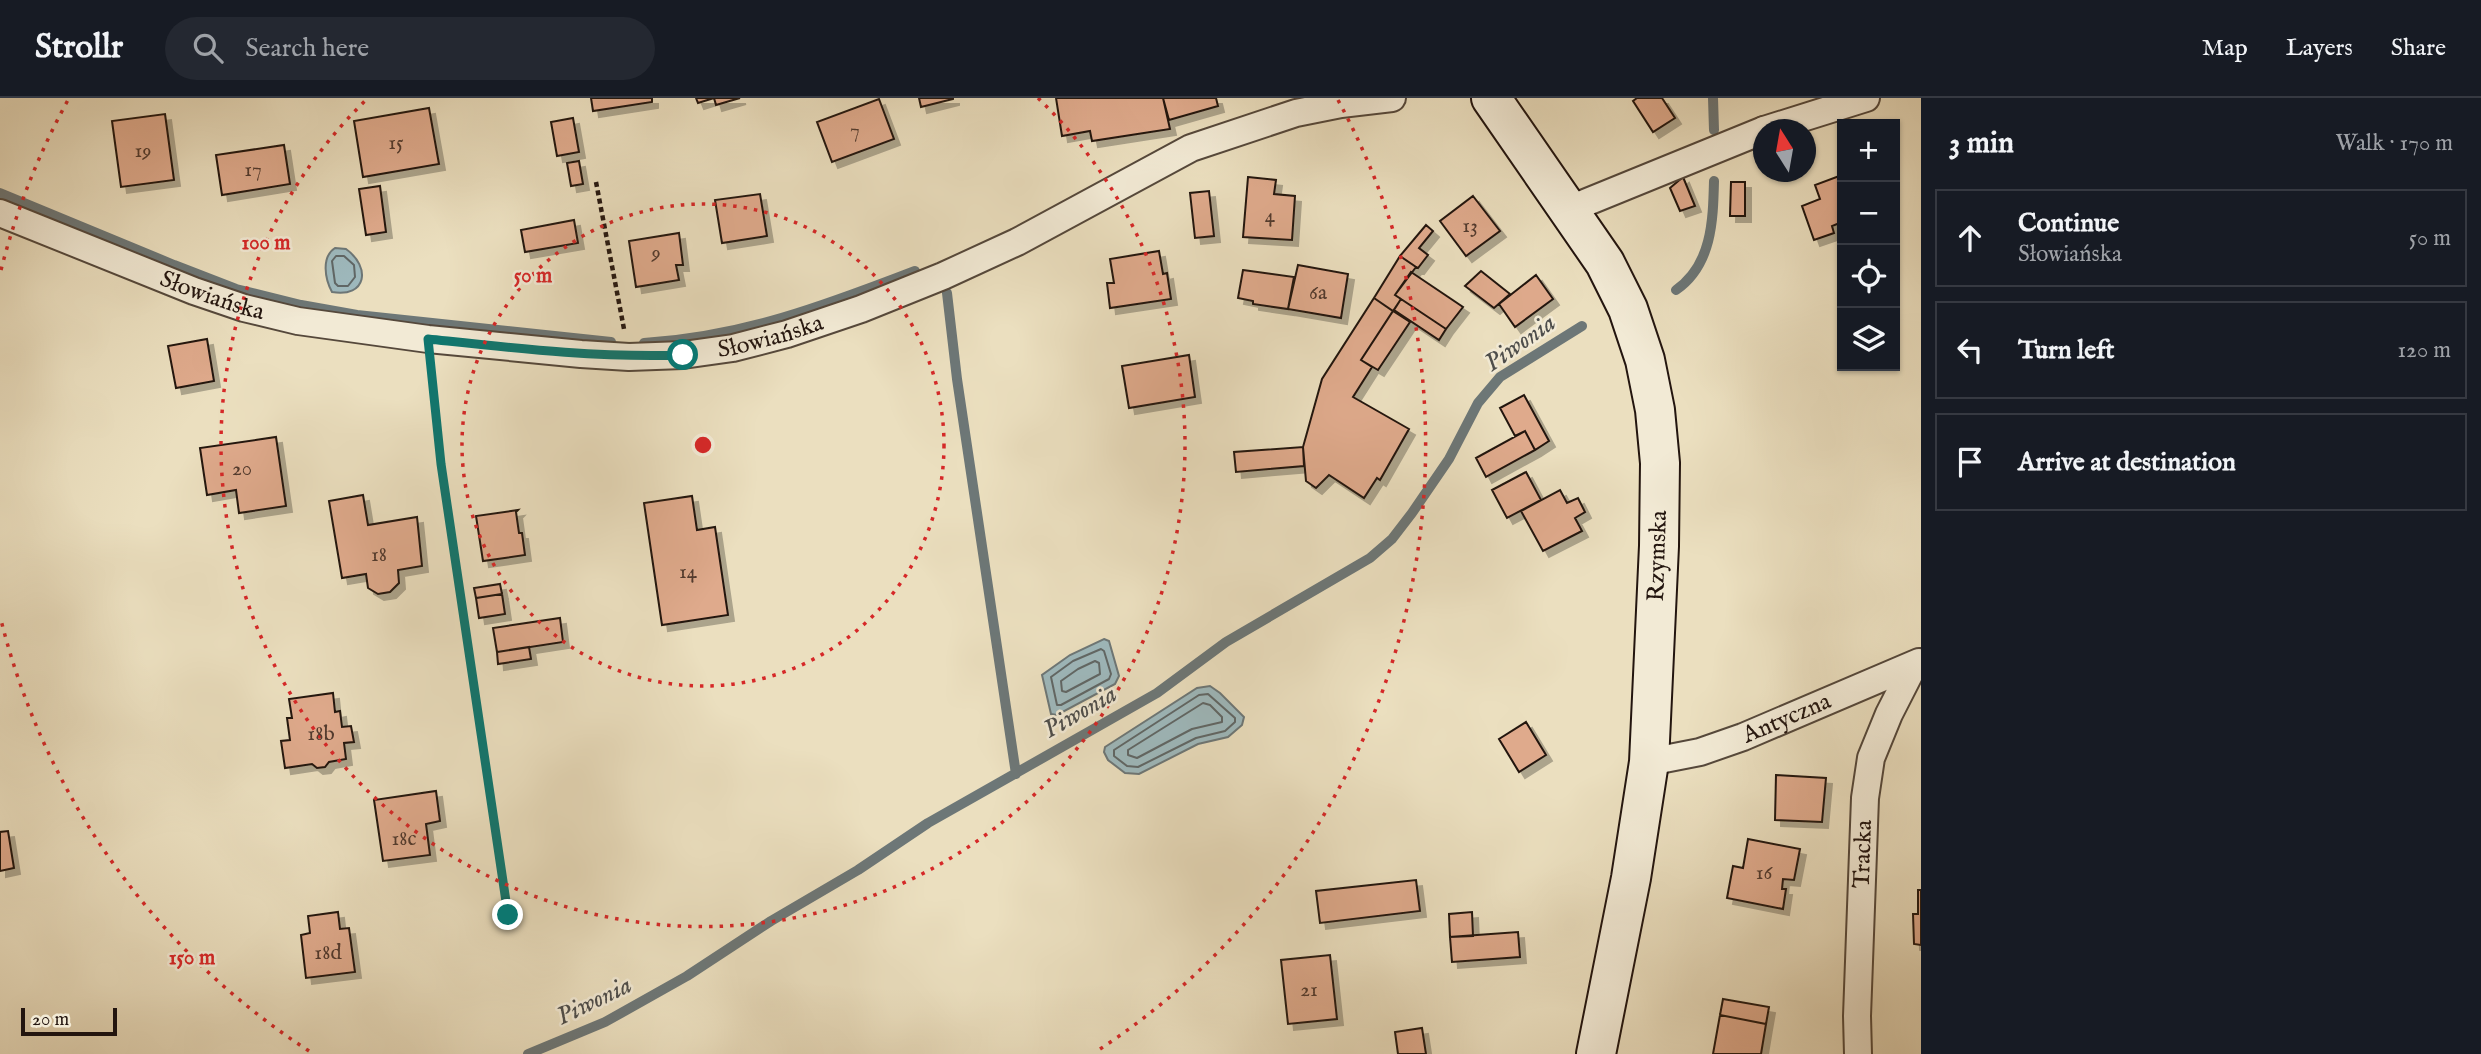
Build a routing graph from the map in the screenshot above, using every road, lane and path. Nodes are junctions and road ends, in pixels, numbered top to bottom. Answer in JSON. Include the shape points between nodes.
{"nodes":[{"id":1,"x":1392,"y":98,"type":"edge"},
{"id":2,"x":1491,"y":98,"type":"edge"},
{"id":3,"x":1866,"y":98,"type":"edge"},
{"id":4,"x":1799,"y":119,"type":"edge"},
{"id":5,"x":1753,"y":134,"type":"edge"},
{"id":6,"x":596,"y":182,"type":"dead end"},
{"id":7,"x":1570,"y":209,"type":"junction"},
{"id":8,"x":0,"y":213,"type":"edge"},
{"id":9,"x":428,"y":339,"type":"junction"},
{"id":10,"x":629,"y":357,"type":"junction"},
{"id":11,"x":1918,"y":663,"type":"edge"},
{"id":12,"x":1648,"y":762,"type":"junction"},
{"id":13,"x":508,"y":915,"type":"dead end"},
{"id":14,"x":1596,"y":1054,"type":"edge"},
{"id":15,"x":1858,"y":1054,"type":"edge"}],
"edges":[{"from":1,"to":10,"type":"street","name":"Słowiańska","via":[[1296,113],[1191,148],[1017,242],[848,314],[733,348]]},
{"from":2,"to":7,"type":"main road","name":"Rzymska"},
{"from":3,"to":4,"type":"street"},
{"from":5,"to":7,"type":"street"},
{"from":6,"to":10,"type":"path"},
{"from":7,"to":12,"type":"main road","name":"Rzymska","via":[[1628,309],[1655,411],[1659,546]]},
{"from":8,"to":9,"type":"street","name":"Słowiańska","via":[[244,308],[298,321]]},
{"from":9,"to":10,"type":"street","name":"Słowiańska"},
{"from":9,"to":13,"type":"path","via":[[441,464]]},
{"from":11,"to":12,"type":"street","name":"Antyczna","via":[[1744,737]]},
{"from":11,"to":15,"type":"street","name":"Tracka","via":[[1871,758]]},
{"from":12,"to":14,"type":"main road","name":"Rzymska","via":[[1631,878]]}]}
